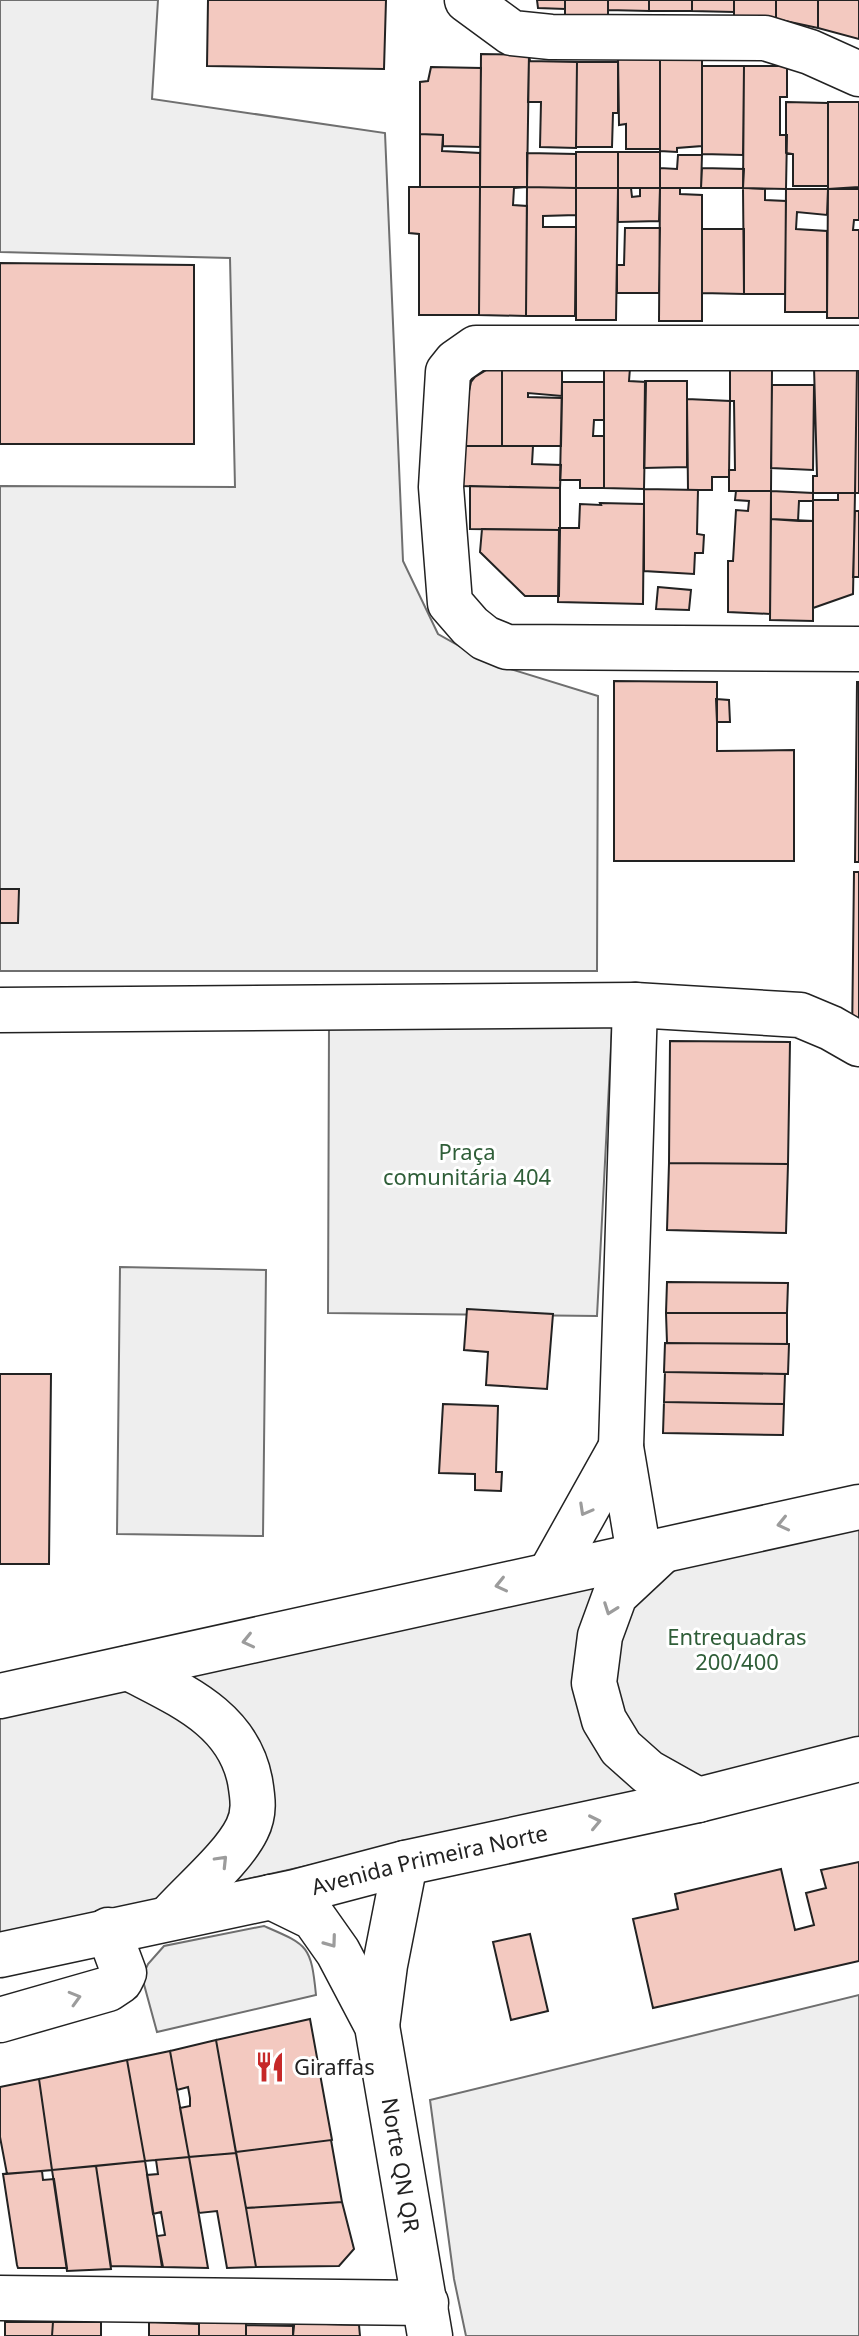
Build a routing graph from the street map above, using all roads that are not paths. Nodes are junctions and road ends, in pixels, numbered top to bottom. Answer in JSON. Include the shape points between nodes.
{"nodes":[{"id":1,"x":467,"y":0,"type":"edge"},
{"id":2,"x":859,"y":74,"type":"edge"},
{"id":3,"x":859,"y":348,"type":"edge"},
{"id":4,"x":859,"y":649,"type":"edge"},
{"id":5,"x":635,"y":1005,"type":"junction"},
{"id":6,"x":0,"y":1010,"type":"edge"},
{"id":7,"x":859,"y":1044,"type":"edge"},
{"id":8,"x":621,"y":1447,"type":"junction"},
{"id":9,"x":859,"y":1507,"type":"edge"},
{"id":10,"x":650,"y":1553,"type":"junction"},
{"id":11,"x":550,"y":1574,"type":"junction"},
{"id":12,"x":129,"y":1668,"type":"junction"},
{"id":13,"x":0,"y":1696,"type":"edge"},
{"id":14,"x":859,"y":1759,"type":"edge"},
{"id":15,"x":698,"y":1800,"type":"junction"},
{"id":16,"x":405,"y":1863,"type":"junction"},
{"id":17,"x":271,"y":1897,"type":"junction"},
{"id":18,"x":169,"y":1918,"type":"junction"},
{"id":19,"x":108,"y":1930,"type":"junction"},
{"id":20,"x":0,"y":1955,"type":"edge"},
{"id":21,"x":0,"y":2020,"type":"edge"},
{"id":22,"x":377,"y":2026,"type":"junction"},
{"id":23,"x":0,"y":2298,"type":"edge"},
{"id":24,"x":428,"y":2320,"type":"edge"}],
"edges":[{"from":1,"to":2,"type":"street","via":[[512,33],[765,38]]},
{"from":3,"to":4,"type":"street","via":[[476,348],[448,372],[441,487],[450,603],[485,638],[507,647]]},
{"from":5,"to":6,"type":"street"},
{"from":5,"to":7,"type":"street","via":[[800,1015]]},
{"from":5,"to":8,"type":"street"},
{"from":8,"to":10,"type":"street"},
{"from":8,"to":11,"type":"street","one_way":true},
{"from":9,"to":10,"type":"street","one_way":true},
{"from":10,"to":11,"type":"street"},
{"from":10,"to":15,"type":"street","one_way":true,"via":[[615,1595],[600,1636],[594,1683],[604,1720],[621,1748],[648,1772]]},
{"from":11,"to":12,"type":"street","one_way":true},
{"from":12,"to":13,"type":"street"},
{"from":18,"to":12,"type":"street","one_way":true,"via":[[232,1850],[247,1829],[254,1805],[247,1766],[228,1731],[202,1708]]},
{"from":14,"to":15,"type":"street","name":"Avenida Primeira Norte"},
{"from":16,"to":15,"type":"street","name":"Avenida Primeira Norte","one_way":true},
{"from":16,"to":17,"type":"street","name":"Avenida Primeira Norte"},
{"from":16,"to":22,"type":"street","name":"Norte QN QR"},
{"from":17,"to":18,"type":"street","name":"Avenida Primeira Norte"},
{"from":17,"to":22,"type":"street","name":"Norte QN QR","one_way":true,"via":[[314,1918]]},
{"from":18,"to":19,"type":"street","name":"Avenida Primeira Norte"},
{"from":19,"to":20,"type":"street","name":"Avenida Primeira Norte"},
{"from":21,"to":19,"type":"street","one_way":true,"via":[[120,1981],[124,1973]]},
{"from":22,"to":24,"type":"street","name":"Norte QN QR"},
{"from":23,"to":24,"type":"street"}]}
